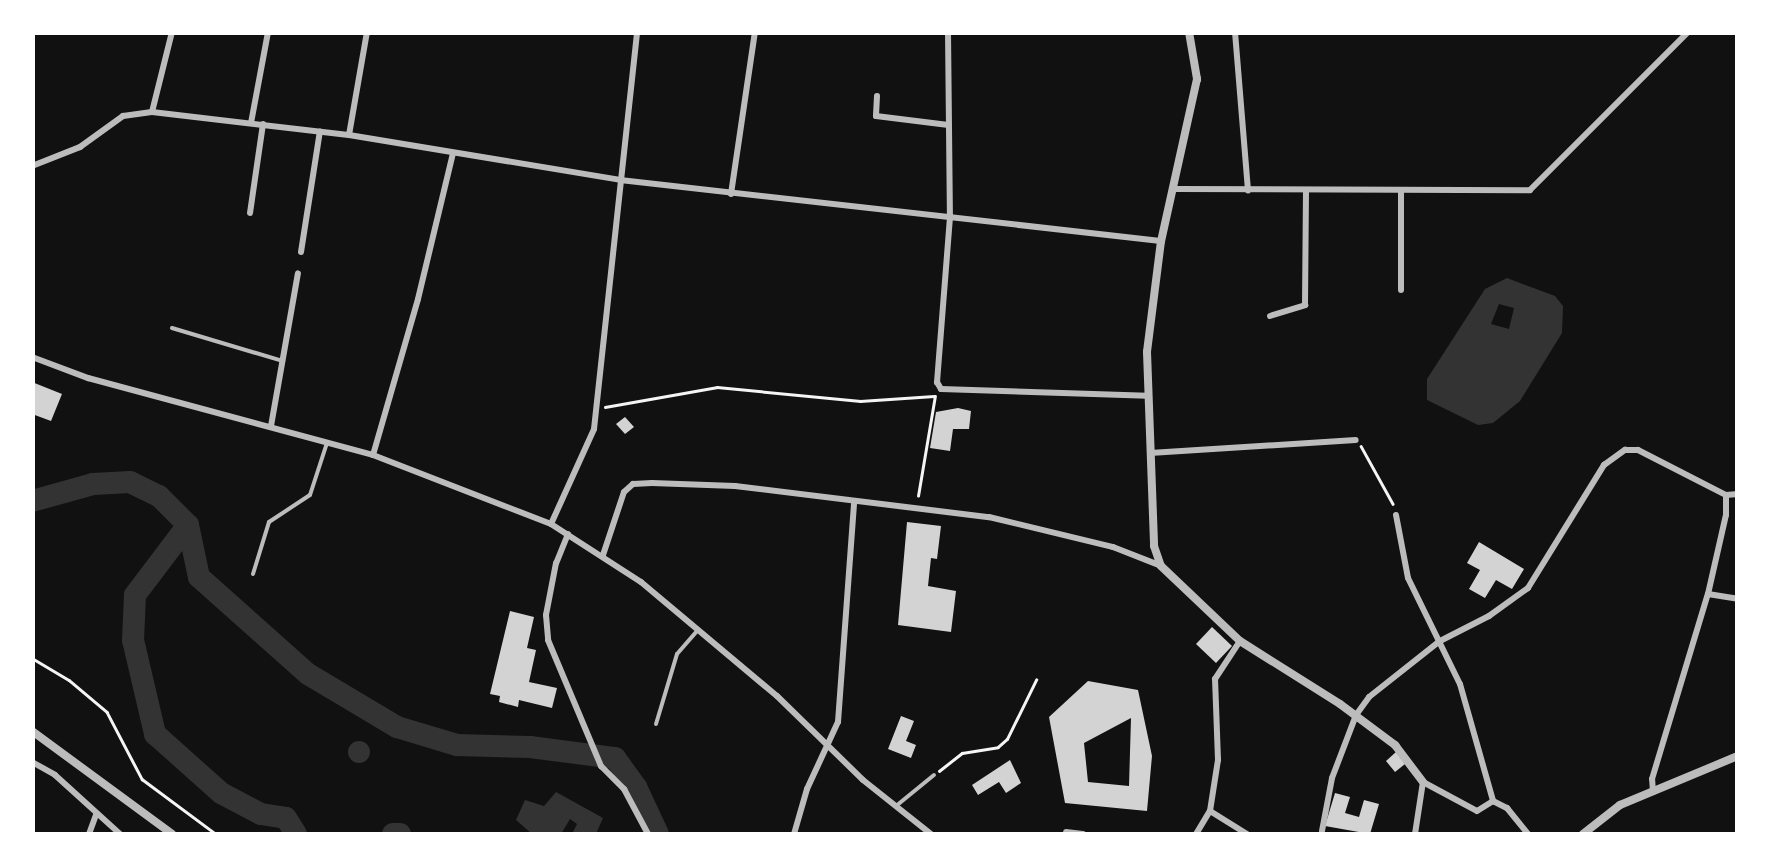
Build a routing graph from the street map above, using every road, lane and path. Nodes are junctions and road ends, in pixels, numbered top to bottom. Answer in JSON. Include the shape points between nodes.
{"nodes":[{"id":1,"x":172,"y":32,"type":"edge"},
{"id":2,"x":268,"y":32,"type":"edge"},
{"id":3,"x":368,"y":32,"type":"edge"},
{"id":4,"x":637,"y":32,"type":"edge"},
{"id":5,"x":755,"y":32,"type":"edge"},
{"id":6,"x":948,"y":32,"type":"edge"},
{"id":7,"x":1189,"y":32,"type":"edge"},
{"id":8,"x":1235,"y":32,"type":"edge"},
{"id":9,"x":1688,"y":32,"type":"edge"},
{"id":10,"x":878,"y":96,"type":"dead end"},
{"id":11,"x":152,"y":112,"type":"junction"},
{"id":12,"x":251,"y":123,"type":"junction"},
{"id":13,"x":263,"y":124,"type":"junction"},
{"id":14,"x":948,"y":125,"type":"junction"},
{"id":15,"x":320,"y":131,"type":"junction"},
{"id":16,"x":349,"y":135,"type":"junction"},
{"id":17,"x":453,"y":152,"type":"junction"},
{"id":18,"x":32,"y":166,"type":"edge"},
{"id":19,"x":620,"y":180,"type":"junction"},
{"id":20,"x":1175,"y":188,"type":"junction"},
{"id":21,"x":1248,"y":190,"type":"junction"},
{"id":22,"x":1306,"y":190,"type":"junction"},
{"id":23,"x":1401,"y":190,"type":"junction"},
{"id":24,"x":731,"y":194,"type":"junction"},
{"id":25,"x":250,"y":213,"type":"dead end"},
{"id":26,"x":950,"y":217,"type":"junction"},
{"id":27,"x":1160,"y":241,"type":"junction"},
{"id":28,"x":302,"y":252,"type":"dead end"},
{"id":29,"x":298,"y":273,"type":"dead end"},
{"id":30,"x":1401,"y":290,"type":"dead end"},
{"id":31,"x":1270,"y":316,"type":"dead end"},
{"id":32,"x":172,"y":328,"type":"dead end"},
{"id":33,"x":32,"y":357,"type":"edge"},
{"id":34,"x":283,"y":360,"type":"junction"},
{"id":35,"x":938,"y":392,"type":"junction"},
{"id":36,"x":1147,"y":396,"type":"junction"},
{"id":37,"x":598,"y":408,"type":"junction"},
{"id":38,"x":271,"y":426,"type":"junction"},
{"id":39,"x":1356,"y":440,"type":"joint"},
{"id":40,"x":327,"y":443,"type":"junction"},
{"id":41,"x":1150,"y":453,"type":"junction"},
{"id":42,"x":373,"y":455,"type":"junction"},
{"id":43,"x":1738,"y":494,"type":"edge"},
{"id":44,"x":1726,"y":495,"type":"junction"},
{"id":45,"x":854,"y":504,"type":"junction"},
{"id":46,"x":916,"y":507,"type":"junction"},
{"id":47,"x":1396,"y":515,"type":"joint"},
{"id":48,"x":551,"y":524,"type":"junction"},
{"id":49,"x":568,"y":534,"type":"junction"},
{"id":50,"x":604,"y":555,"type":"junction"},
{"id":51,"x":1161,"y":566,"type":"junction"},
{"id":52,"x":253,"y":574,"type":"dead end"},
{"id":53,"x":1708,"y":594,"type":"junction"},
{"id":54,"x":1738,"y":599,"type":"edge"},
{"id":55,"x":699,"y":630,"type":"junction"},
{"id":56,"x":1240,"y":641,"type":"junction"},
{"id":57,"x":1440,"y":641,"type":"junction"},
{"id":58,"x":32,"y":658,"type":"edge"},
{"id":59,"x":1036,"y":680,"type":"dead end"},
{"id":60,"x":1356,"y":716,"type":"junction"},
{"id":61,"x":656,"y":724,"type":"dead end"},
{"id":62,"x":34,"y":735,"type":"edge"},
{"id":63,"x":828,"y":748,"type":"junction"},
{"id":64,"x":1738,"y":756,"type":"edge"},
{"id":65,"x":32,"y":762,"type":"edge"},
{"id":66,"x":934,"y":775,"type":"joint"},
{"id":67,"x":1423,"y":782,"type":"junction"},
{"id":68,"x":1653,"y":793,"type":"junction"},
{"id":69,"x":1493,"y":802,"type":"junction"},
{"id":70,"x":896,"y":806,"type":"junction"},
{"id":71,"x":1210,"y":812,"type":"junction"},
{"id":72,"x":96,"y":815,"type":"junction"},
{"id":73,"x":1066,"y":832,"type":"dead end"},
{"id":74,"x":1322,"y":833,"type":"edge"},
{"id":75,"x":89,"y":834,"type":"edge"},
{"id":76,"x":120,"y":834,"type":"edge"},
{"id":77,"x":172,"y":834,"type":"edge"},
{"id":78,"x":216,"y":834,"type":"edge"},
{"id":79,"x":648,"y":834,"type":"edge"},
{"id":80,"x":794,"y":834,"type":"edge"},
{"id":81,"x":931,"y":834,"type":"edge"},
{"id":82,"x":1083,"y":834,"type":"edge"},
{"id":83,"x":1196,"y":834,"type":"edge"},
{"id":84,"x":1246,"y":834,"type":"edge"},
{"id":85,"x":1415,"y":834,"type":"edge"},
{"id":86,"x":1528,"y":834,"type":"edge"},
{"id":87,"x":1583,"y":834,"type":"edge"}],
"edges":[{"from":1,"to":11,"type":"street"},
{"from":2,"to":12,"type":"street"},
{"from":3,"to":16,"type":"street"},
{"from":4,"to":19,"type":"street"},
{"from":5,"to":24,"type":"street"},
{"from":6,"to":14,"type":"street"},
{"from":7,"to":20,"type":"street","via":[[1196,79]]},
{"from":8,"to":21,"type":"street"},
{"from":9,"to":23,"type":"street","via":[[1530,190]]},
{"from":10,"to":14,"type":"street","via":[[876,116]]},
{"from":11,"to":12,"type":"street"},
{"from":11,"to":18,"type":"street","via":[[124,116],[80,147]]},
{"from":12,"to":13,"type":"street"},
{"from":13,"to":15,"type":"street"},
{"from":13,"to":25,"type":"street"},
{"from":14,"to":26,"type":"street"},
{"from":15,"to":16,"type":"street"},
{"from":15,"to":28,"type":"street"},
{"from":16,"to":17,"type":"street"},
{"from":17,"to":19,"type":"street"},
{"from":17,"to":42,"type":"street"},
{"from":19,"to":24,"type":"street"},
{"from":19,"to":37,"type":"street"},
{"from":20,"to":21,"type":"street"},
{"from":20,"to":27,"type":"street"},
{"from":21,"to":22,"type":"street"},
{"from":22,"to":23,"type":"street"},
{"from":22,"to":31,"type":"street","via":[[1306,304]]},
{"from":23,"to":30,"type":"street"},
{"from":24,"to":26,"type":"street"},
{"from":26,"to":27,"type":"street"},
{"from":26,"to":35,"type":"street"},
{"from":27,"to":36,"type":"street"},
{"from":29,"to":34,"type":"street"},
{"from":32,"to":34,"type":"lane"},
{"from":33,"to":38,"type":"street"},
{"from":34,"to":38,"type":"street"},
{"from":35,"to":36,"type":"street"},
{"from":35,"to":37,"type":"path","via":[[860,402],[717,387]]},
{"from":35,"to":46,"type":"path"},
{"from":36,"to":41,"type":"street"},
{"from":37,"to":48,"type":"street","via":[[589,448]]},
{"from":38,"to":40,"type":"street"},
{"from":39,"to":41,"type":"street"},
{"from":39,"to":47,"type":"path"},
{"from":40,"to":42,"type":"street"},
{"from":40,"to":52,"type":"lane","via":[[310,495],[269,522]]},
{"from":41,"to":51,"type":"street","via":[[1154,546]]},
{"from":42,"to":48,"type":"street"},
{"from":43,"to":44,"type":"street"},
{"from":44,"to":53,"type":"street"},
{"from":44,"to":57,"type":"street","via":[[1657,458],[1625,450],[1604,464],[1528,588]]},
{"from":45,"to":46,"type":"street"},
{"from":45,"to":50,"type":"street","via":[[735,486],[633,484],[624,492]]},
{"from":45,"to":63,"type":"street","via":[[843,688]]},
{"from":46,"to":51,"type":"street","via":[[989,517],[1113,547]]},
{"from":47,"to":57,"type":"street","via":[[1408,578]]},
{"from":48,"to":49,"type":"street"},
{"from":49,"to":50,"type":"street"},
{"from":49,"to":79,"type":"street","via":[[556,563],[547,628],[556,665],[596,757],[642,816]]},
{"from":50,"to":55,"type":"street"},
{"from":51,"to":56,"type":"street"},
{"from":53,"to":54,"type":"street"},
{"from":53,"to":68,"type":"street"},
{"from":55,"to":61,"type":"lane","via":[[677,654]]},
{"from":55,"to":63,"type":"street"},
{"from":56,"to":60,"type":"street"},
{"from":56,"to":71,"type":"street","via":[[1214,679],[1218,760]]},
{"from":57,"to":60,"type":"street","via":[[1369,697]]},
{"from":57,"to":69,"type":"street","via":[[1460,684]]},
{"from":58,"to":78,"type":"path","via":[[106,712],[142,778]]},
{"from":59,"to":66,"type":"path","via":[[1007,739],[962,753]]},
{"from":60,"to":67,"type":"street","via":[[1395,745]]},
{"from":60,"to":74,"type":"street","via":[[1332,778]]},
{"from":62,"to":77,"type":"street"},
{"from":63,"to":70,"type":"street"},
{"from":63,"to":80,"type":"street"},
{"from":64,"to":68,"type":"street"},
{"from":65,"to":72,"type":"street"},
{"from":66,"to":70,"type":"lane"},
{"from":67,"to":69,"type":"street","via":[[1477,811]]},
{"from":67,"to":85,"type":"street"},
{"from":68,"to":87,"type":"street","via":[[1620,805]]},
{"from":69,"to":86,"type":"street","via":[[1507,808]]},
{"from":70,"to":81,"type":"street"},
{"from":71,"to":83,"type":"street"},
{"from":71,"to":84,"type":"street"},
{"from":72,"to":75,"type":"street"},
{"from":72,"to":76,"type":"street"},
{"from":73,"to":82,"type":"street"}]}
